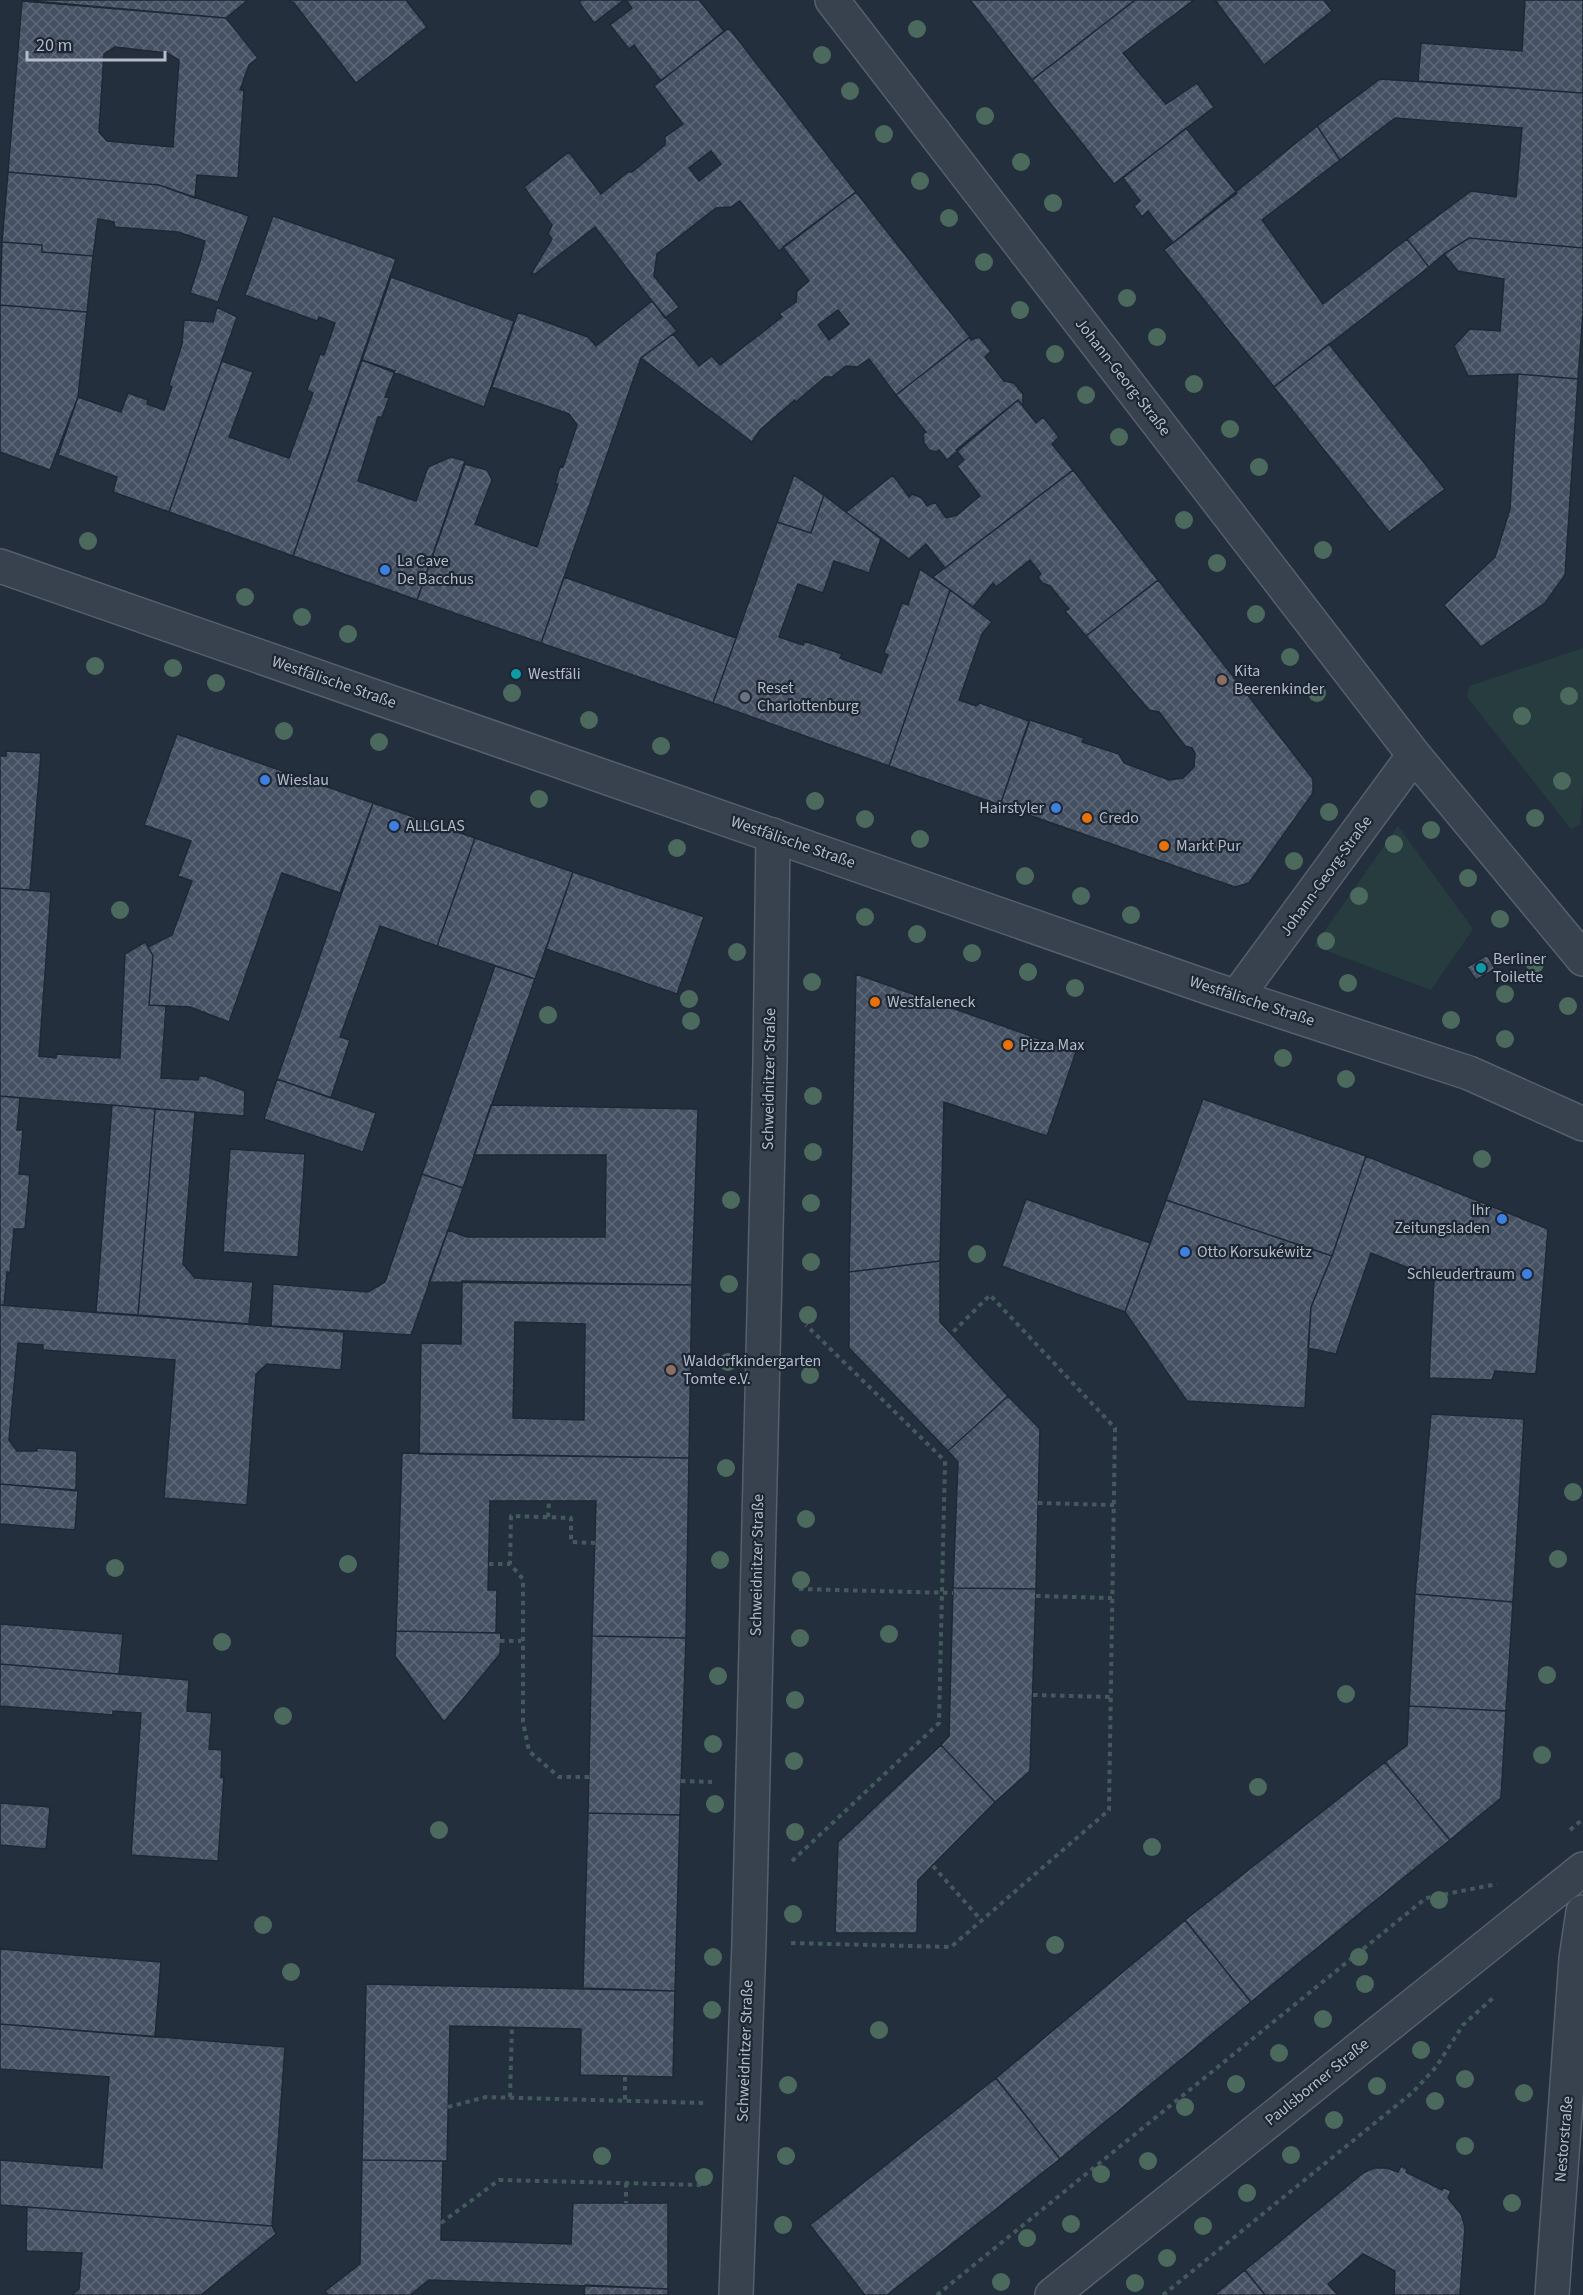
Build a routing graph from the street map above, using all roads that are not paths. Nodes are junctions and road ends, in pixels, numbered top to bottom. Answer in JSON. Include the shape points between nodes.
{"nodes":[{"id":1,"x":832,"y":0,"type":"edge"},
{"id":2,"x":0,"y":566,"type":"edge"},
{"id":3,"x":1414,"y":755,"type":"junction"},
{"id":4,"x":773,"y":835,"type":"junction"},
{"id":5,"x":1583,"y":959,"type":"edge"},
{"id":6,"x":1238,"y":996,"type":"junction"},
{"id":7,"x":1583,"y":1124,"type":"edge"},
{"id":8,"x":1583,"y":1869,"type":"edge"},
{"id":9,"x":1583,"y":1912,"type":"edge"},
{"id":10,"x":736,"y":2295,"type":"edge"},
{"id":11,"x":1052,"y":2295,"type":"edge"},
{"id":12,"x":1552,"y":2295,"type":"edge"}],
"edges":[{"from":1,"to":3,"type":"street","name":"Johann-Georg-Straße"},
{"from":2,"to":4,"type":"street","name":"Westfälische Straße"},
{"from":3,"to":5,"type":"street","name":"Johann-Georg-Straße"},
{"from":3,"to":6,"type":"street","name":"Johann-Georg-Straße"},
{"from":4,"to":6,"type":"street","name":"Westfälische Straße"},
{"from":4,"to":10,"type":"street","name":"Schweidnitzer Straße","via":[[765,1285]]},
{"from":6,"to":7,"type":"street","name":"Westfälische Straße","via":[[1469,1073]]},
{"from":8,"to":11,"type":"street","name":"Paulsborner Straße"},
{"from":9,"to":12,"type":"street","name":"Nestorstraße","via":[[1576,1959]]}]}
